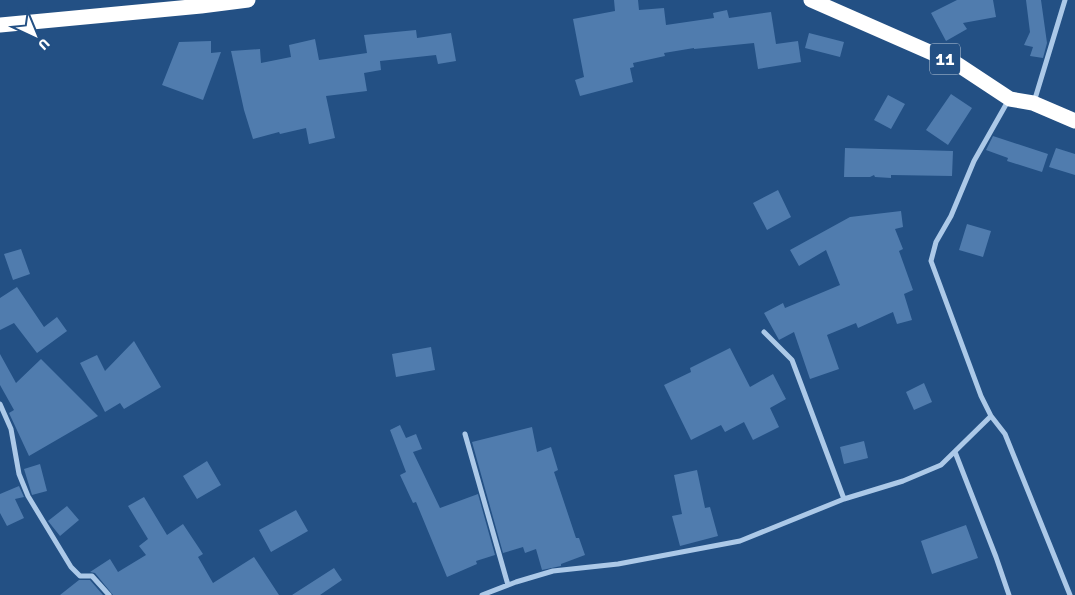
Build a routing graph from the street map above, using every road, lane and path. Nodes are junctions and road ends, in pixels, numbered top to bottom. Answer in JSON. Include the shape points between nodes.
{"nodes":[{"id":1,"x":248,"y":0,"type":"edge"},
{"id":2,"x":811,"y":0,"type":"edge"},
{"id":3,"x":1065,"y":0,"type":"edge"},
{"id":4,"x":201,"y":3,"type":"edge"},
{"id":5,"x":0,"y":25,"type":"edge"},
{"id":6,"x":1010,"y":99,"type":"junction"},
{"id":7,"x":1034,"y":103,"type":"junction"},
{"id":8,"x":1075,"y":121,"type":"edge"},
{"id":9,"x":764,"y":332,"type":"dead end"},
{"id":10,"x":0,"y":404,"type":"edge"},
{"id":11,"x":991,"y":416,"type":"junction"},
{"id":12,"x":465,"y":434,"type":"dead end"},
{"id":13,"x":955,"y":452,"type":"junction"},
{"id":14,"x":844,"y":499,"type":"junction"},
{"id":15,"x":508,"y":585,"type":"junction"},
{"id":16,"x":109,"y":595,"type":"edge"},
{"id":17,"x":482,"y":595,"type":"edge"},
{"id":18,"x":1009,"y":595,"type":"edge"},
{"id":19,"x":1070,"y":595,"type":"edge"}],
"edges":[{"from":1,"to":4,"type":"highway"},
{"from":2,"to":6,"type":"highway","number":"11","via":[[957,64]]},
{"from":3,"to":7,"type":"street"},
{"from":4,"to":5,"type":"highway"},
{"from":6,"to":7,"type":"highway","number":"11"},
{"from":6,"to":11,"type":"street","via":[[974,161],[951,216],[936,242],[931,261]]},
{"from":7,"to":8,"type":"highway","number":"11"},
{"from":9,"to":14,"type":"street","via":[[792,360]]},
{"from":10,"to":16,"type":"street","via":[[11,429],[19,474],[28,496],[71,567],[80,576],[92,576]]},
{"from":11,"to":13,"type":"street"},
{"from":11,"to":19,"type":"street","via":[[1005,434]]},
{"from":12,"to":15,"type":"street"},
{"from":13,"to":14,"type":"street","via":[[940,466]]},
{"from":13,"to":18,"type":"street"},
{"from":14,"to":15,"type":"street","via":[[740,541],[618,564],[553,571]]},
{"from":15,"to":17,"type":"street"}]}
